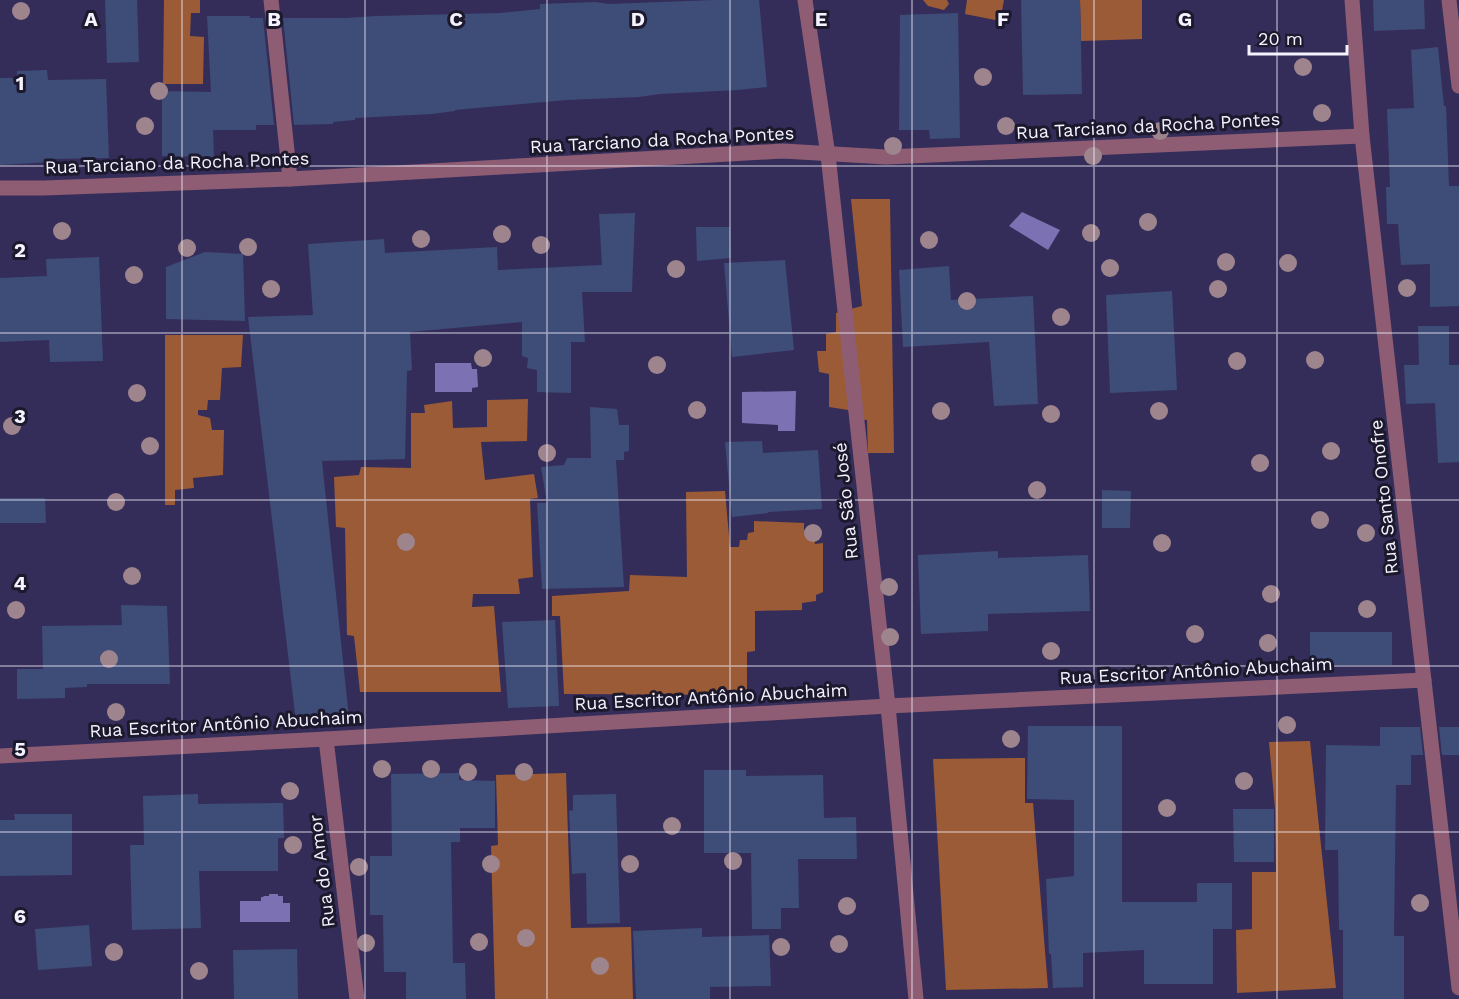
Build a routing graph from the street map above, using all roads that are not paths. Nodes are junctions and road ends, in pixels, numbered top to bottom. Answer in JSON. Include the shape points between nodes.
{"nodes":[{"id":1,"x":271,"y":0,"type":"edge"},
{"id":2,"x":805,"y":0,"type":"edge"},
{"id":3,"x":1352,"y":0,"type":"edge"},
{"id":4,"x":1449,"y":0,"type":"edge"},
{"id":5,"x":1459,"y":86,"type":"edge"},
{"id":6,"x":1362,"y":136,"type":"junction"},
{"id":7,"x":828,"y":154,"type":"junction"},
{"id":8,"x":290,"y":179,"type":"junction"},
{"id":9,"x":0,"y":188,"type":"edge"},
{"id":10,"x":1424,"y":680,"type":"junction"},
{"id":11,"x":888,"y":706,"type":"junction"},
{"id":12,"x":326,"y":739,"type":"junction"},
{"id":13,"x":0,"y":756,"type":"edge"},
{"id":14,"x":1459,"y":988,"type":"edge"},
{"id":15,"x":357,"y":999,"type":"edge"},
{"id":16,"x":916,"y":999,"type":"edge"}],
"edges":[{"from":1,"to":8,"type":"street"},
{"from":2,"to":7,"type":"street","name":"Rua São José"},
{"from":3,"to":6,"type":"street","name":"Rua Santo Onofre"},
{"from":4,"to":5,"type":"street"},
{"from":6,"to":7,"type":"street","name":"Rua Tarciano da Rocha Pontes","via":[[886,157]]},
{"from":6,"to":10,"type":"street","name":"Rua Santo Onofre"},
{"from":7,"to":8,"type":"street","name":"Rua Tarciano da Rocha Pontes","via":[[783,151]]},
{"from":7,"to":11,"type":"street","name":"Rua São José"},
{"from":8,"to":9,"type":"street","name":"Rua Tarciano da Rocha Pontes"},
{"from":10,"to":11,"type":"street","name":"Rua Escritor Antônio Abuchaim"},
{"from":10,"to":14,"type":"street","name":"Rua Santo Onofre"},
{"from":11,"to":12,"type":"street","name":"Rua Escritor Antônio Abuchaim"},
{"from":11,"to":16,"type":"street","name":"Rua São José"},
{"from":12,"to":13,"type":"street","name":"Rua Escritor Antônio Abuchaim"},
{"from":12,"to":15,"type":"street","name":"Rua do Amor"}]}
